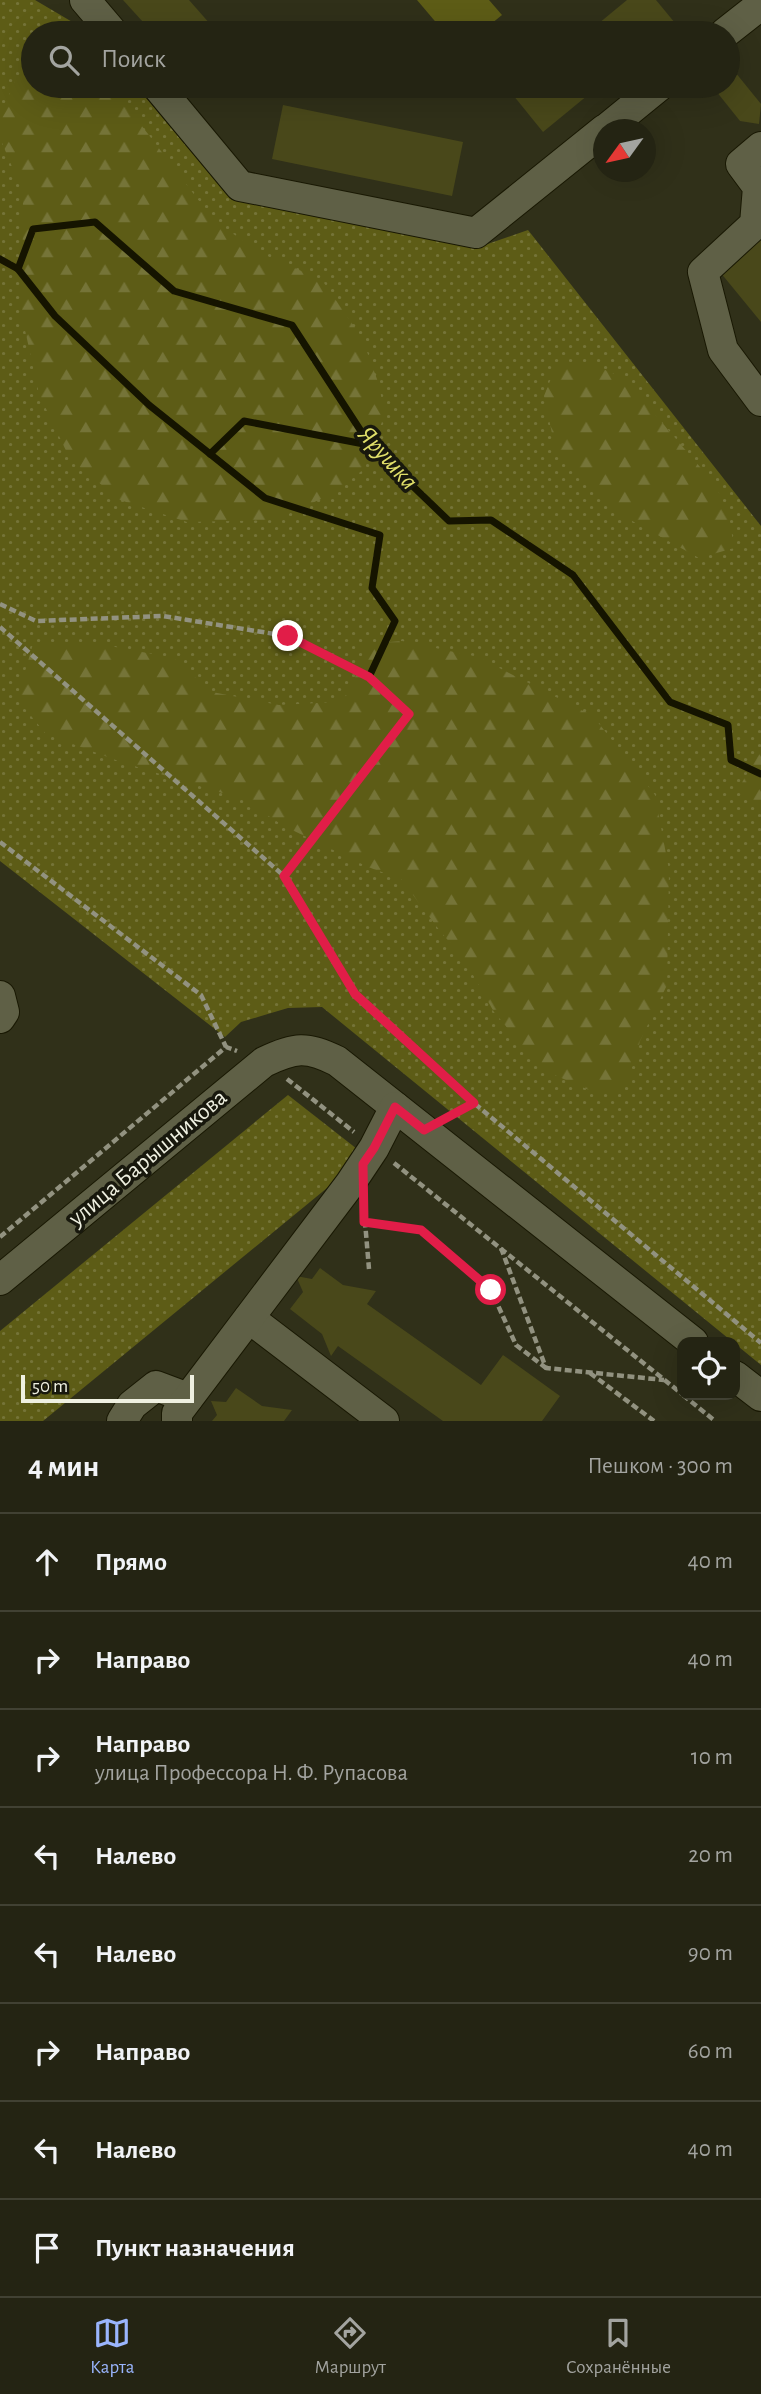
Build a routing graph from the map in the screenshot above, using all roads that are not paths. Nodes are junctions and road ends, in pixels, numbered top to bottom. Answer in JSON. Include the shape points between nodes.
{"nodes":[{"id":1,"x":85,"y":0,"type":"edge"},
{"id":2,"x":103,"y":21,"type":"edge"},
{"id":3,"x":167,"y":98,"type":"edge"},
{"id":4,"x":644,"y":98,"type":"edge"},
{"id":5,"x":618,"y":119,"type":"edge"},
{"id":6,"x":593,"y":139,"type":"edge"},
{"id":7,"x":761,"y":147,"type":"edge"},
{"id":8,"x":759,"y":187,"type":"edge"},
{"id":9,"x":761,"y":401,"type":"edge"},
{"id":10,"x":0,"y":996,"type":"edge"},
{"id":11,"x":0,"y":1018,"type":"edge"},
{"id":12,"x":395,"y":1107,"type":"junction"},
{"id":13,"x":0,"y":1280,"type":"edge"},
{"id":14,"x":248,"y":1318,"type":"junction"},
{"id":15,"x":686,"y":1337,"type":"edge"},
{"id":16,"x":740,"y":1380,"type":"edge"},
{"id":17,"x":761,"y":1396,"type":"edge"},
{"id":18,"x":183,"y":1409,"type":"edge"},
{"id":19,"x":122,"y":1421,"type":"edge"},
{"id":20,"x":384,"y":1421,"type":"edge"}],
"edges":[{"from":1,"to":2,"type":"street"},
{"from":3,"to":6,"type":"street","via":[[240,186],[476,233]]},
{"from":4,"to":5,"type":"street"},
{"from":7,"to":8,"type":"street","via":[[741,164]]},
{"from":8,"to":9,"type":"street","via":[[755,225],[703,272],[723,350]]},
{"from":10,"to":11,"type":"street","via":[[4,1012]]},
{"from":12,"to":13,"type":"street","name":"улица Барышникова","via":[[337,1061],[303,1048],[283,1052],[264,1062]]},
{"from":12,"to":14,"type":"street","via":[[369,1156]]},
{"from":12,"to":15,"type":"street"},
{"from":14,"to":18,"type":"street"},
{"from":14,"to":20,"type":"street"},
{"from":16,"to":17,"type":"street"},
{"from":18,"to":19,"type":"street","via":[[156,1386],[132,1405]]}]}
